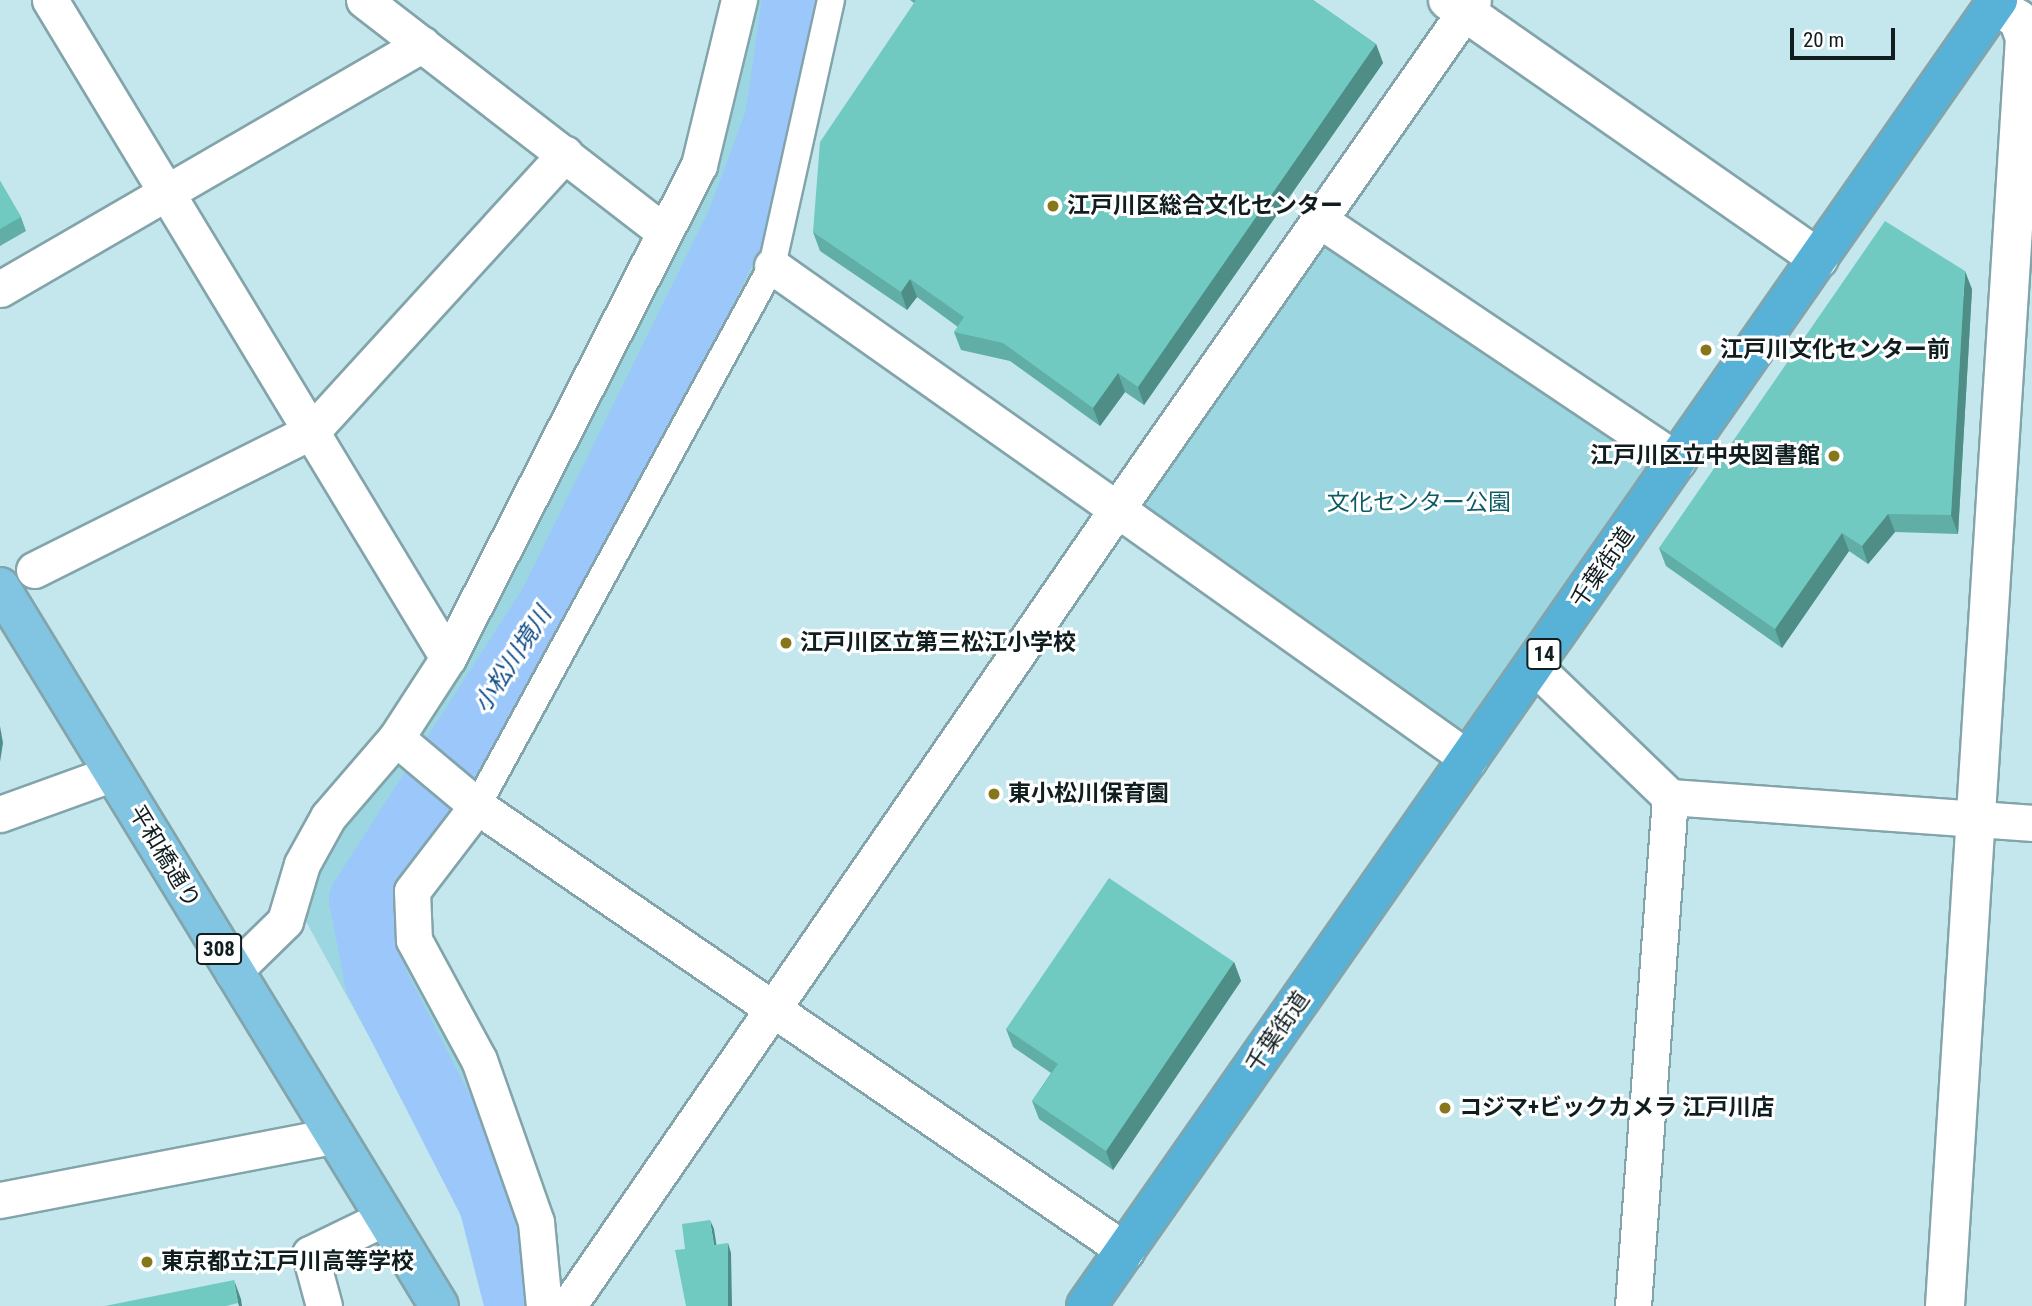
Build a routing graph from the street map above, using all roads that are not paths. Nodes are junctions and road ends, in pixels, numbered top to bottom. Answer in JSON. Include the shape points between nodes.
{"nodes":[{"id":1,"x":50,"y":0,"type":"edge"},
{"id":2,"x":364,"y":0,"type":"edge"},
{"id":3,"x":739,"y":0,"type":"edge"},
{"id":4,"x":831,"y":0,"type":"edge"},
{"id":5,"x":1996,"y":3,"type":"edge"},
{"id":6,"x":1462,"y":4,"type":"edge"},
{"id":7,"x":422,"y":44,"type":"junction"},
{"id":8,"x":565,"y":154,"type":"junction"},
{"id":9,"x":166,"y":192,"type":"junction"},
{"id":10,"x":2023,"y":218,"type":"edge"},
{"id":11,"x":1321,"y":221,"type":"junction"},
{"id":12,"x":664,"y":232,"type":"junction"},
{"id":13,"x":1819,"y":259,"type":"junction"},
{"id":14,"x":772,"y":266,"type":"junction"},
{"id":15,"x":0,"y":289,"type":"edge"},
{"id":16,"x":313,"y":430,"type":"junction"},
{"id":17,"x":1678,"y":461,"type":"junction"},
{"id":18,"x":1117,"y":509,"type":"junction"},
{"id":19,"x":34,"y":570,"type":"dead end"},
{"id":20,"x":0,"y":587,"type":"edge"},
{"id":21,"x":448,"y":658,"type":"junction"},
{"id":22,"x":1535,"y":667,"type":"junction"},
{"id":23,"x":404,"y":745,"type":"junction"},
{"id":24,"x":1469,"y":759,"type":"junction"},
{"id":25,"x":113,"y":773,"type":"junction"},
{"id":26,"x":1670,"y":797,"type":"junction"},
{"id":27,"x":471,"y":800,"type":"junction"},
{"id":28,"x":0,"y":814,"type":"edge"},
{"id":29,"x":1980,"y":820,"type":"junction"},
{"id":30,"x":2032,"y":823,"type":"edge"},
{"id":31,"x":233,"y":972,"type":"junction"},
{"id":32,"x":770,"y":1008,"type":"junction"},
{"id":33,"x":331,"y":1136,"type":"junction"},
{"id":34,"x":0,"y":1200,"type":"edge"},
{"id":35,"x":384,"y":1218,"type":"junction"},
{"id":36,"x":1126,"y":1251,"type":"junction"},
{"id":37,"x":324,"y":1306,"type":"edge"},
{"id":38,"x":439,"y":1306,"type":"edge"},
{"id":39,"x":544,"y":1306,"type":"edge"},
{"id":40,"x":568,"y":1306,"type":"edge"},
{"id":41,"x":1086,"y":1306,"type":"edge"},
{"id":42,"x":1633,"y":1306,"type":"edge"},
{"id":43,"x":1945,"y":1306,"type":"edge"}],
"edges":[{"from":1,"to":9,"type":"street"},
{"from":2,"to":7,"type":"street"},
{"from":3,"to":12,"type":"street","via":[[699,165]]},
{"from":4,"to":14,"type":"street"},
{"from":5,"to":10,"type":"street","via":[[2018,19],[2025,38]]},
{"from":5,"to":13,"type":"highway","name":"千葉街道","number":"14"},
{"from":6,"to":11,"type":"street"},
{"from":6,"to":13,"type":"street"},
{"from":7,"to":8,"type":"street"},
{"from":7,"to":9,"type":"street"},
{"from":8,"to":12,"type":"street"},
{"from":8,"to":16,"type":"street"},
{"from":9,"to":15,"type":"street"},
{"from":9,"to":16,"type":"street"},
{"from":10,"to":29,"type":"street"},
{"from":11,"to":17,"type":"street"},
{"from":11,"to":18,"type":"street"},
{"from":12,"to":21,"type":"street"},
{"from":13,"to":17,"type":"highway","name":"千葉街道","number":"14"},
{"from":14,"to":18,"type":"street"},
{"from":14,"to":27,"type":"street"},
{"from":16,"to":19,"type":"street"},
{"from":16,"to":21,"type":"street"},
{"from":17,"to":22,"type":"highway","name":"千葉街道","number":"14"},
{"from":18,"to":24,"type":"street"},
{"from":18,"to":32,"type":"street"},
{"from":20,"to":25,"type":"main road","name":"平和橋通り","number":"308"},
{"from":21,"to":23,"type":"street"},
{"from":22,"to":24,"type":"highway","name":"千葉街道","number":"14"},
{"from":22,"to":26,"type":"street"},
{"from":23,"to":27,"type":"street"},
{"from":23,"to":31,"type":"street","via":[[328,817],[302,864],[285,921]]},
{"from":24,"to":36,"type":"highway","name":"千葉街道","number":"14"},
{"from":25,"to":28,"type":"street"},
{"from":25,"to":31,"type":"main road","name":"平和橋通り","number":"308"},
{"from":26,"to":29,"type":"street"},
{"from":26,"to":42,"type":"street"},
{"from":27,"to":32,"type":"street"},
{"from":27,"to":39,"type":"street","via":[[412,891],[414,940],[479,1060],[536,1223]]},
{"from":29,"to":30,"type":"street"},
{"from":29,"to":43,"type":"street"},
{"from":31,"to":33,"type":"main road","name":"平和橋通り","number":"308"},
{"from":32,"to":36,"type":"street"},
{"from":32,"to":40,"type":"street"},
{"from":33,"to":34,"type":"street"},
{"from":33,"to":35,"type":"main road","name":"平和橋通り","number":"308"},
{"from":35,"to":37,"type":"street","via":[[310,1254]]},
{"from":35,"to":38,"type":"main road","name":"平和橋通り","number":"308"},
{"from":36,"to":41,"type":"highway","name":"千葉街道","number":"14"}]}
